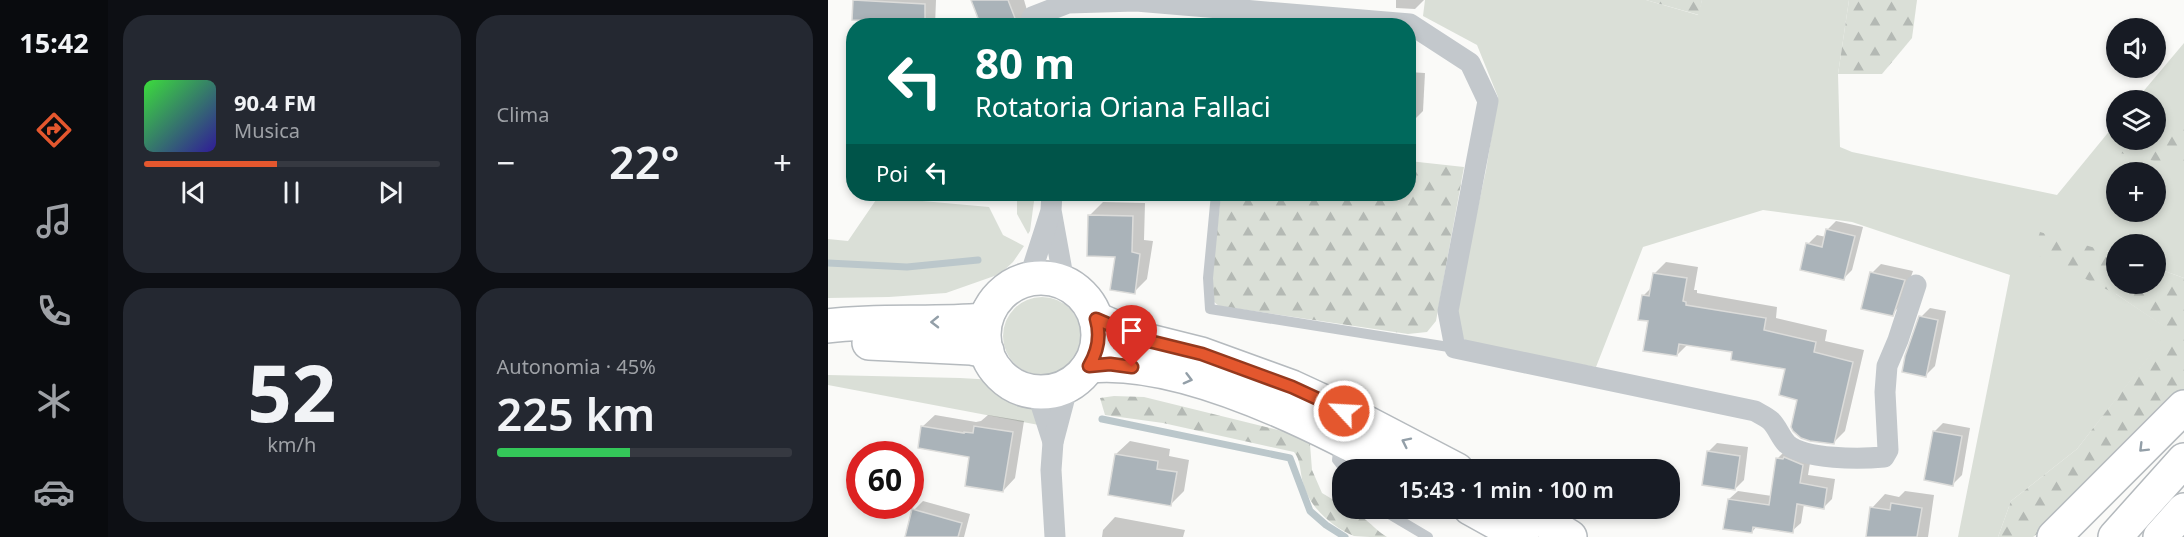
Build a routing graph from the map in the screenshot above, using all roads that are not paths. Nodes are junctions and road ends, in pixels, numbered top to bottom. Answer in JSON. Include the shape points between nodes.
{"nodes":[{"id":1,"x":1031,"y":14,"type":"edge"},
{"id":2,"x":1339,"y":18,"type":"edge"},
{"id":3,"x":1416,"y":28,"type":"edge"},
{"id":4,"x":1215,"y":201,"type":"edge"},
{"id":5,"x":1052,"y":202,"type":"edge"},
{"id":6,"x":1029,"y":279,"type":"junction"},
{"id":7,"x":1064,"y":282,"type":"junction"},
{"id":8,"x":1916,"y":285,"type":"dead end"},
{"id":9,"x":989,"y":311,"type":"junction"},
{"id":10,"x":1096,"y":319,"type":"junction"},
{"id":11,"x":828,"y":326,"type":"edge"},
{"id":12,"x":828,"y":339,"type":"edge"},
{"id":13,"x":1455,"y":348,"type":"junction"},
{"id":14,"x":987,"y":351,"type":"junction"},
{"id":15,"x":1065,"y":381,"type":"junction"},
{"id":16,"x":2184,"y":407,"type":"edge"},
{"id":17,"x":1340,"y":438,"type":"junction"},
{"id":18,"x":1053,"y":442,"type":"junction"},
{"id":19,"x":1337,"y":459,"type":"edge"},
{"id":20,"x":1378,"y":459,"type":"edge"},
{"id":21,"x":1436,"y":459,"type":"edge"},
{"id":22,"x":2184,"y":460,"type":"edge"},
{"id":23,"x":2184,"y":510,"type":"edge"},
{"id":24,"x":1398,"y":519,"type":"edge"},
{"id":25,"x":1490,"y":519,"type":"edge"},
{"id":26,"x":1541,"y":519,"type":"edge"},
{"id":27,"x":1054,"y":537,"type":"edge"},
{"id":28,"x":1428,"y":537,"type":"edge"},
{"id":29,"x":1522,"y":537,"type":"edge"},
{"id":30,"x":1570,"y":537,"type":"edge"},
{"id":31,"x":2054,"y":537,"type":"edge"},
{"id":32,"x":2115,"y":537,"type":"edge"},
{"id":33,"x":2160,"y":537,"type":"edge"}],
"edges":[{"from":1,"to":2,"type":"street","via":[[1068,3],[1136,1]]},
{"from":3,"to":13,"type":"street","via":[[1470,63],[1488,101],[1448,311]]},
{"from":4,"to":13,"type":"lane","via":[[1208,278],[1210,309]]},
{"from":5,"to":6,"type":"street"},
{"from":5,"to":7,"type":"street"},
{"from":6,"to":7,"type":"main road"},
{"from":6,"to":9,"type":"main road","via":[[1007,288]]},
{"from":7,"to":10,"type":"main road","via":[[1088,300]]},
{"from":8,"to":13,"type":"street","via":[[1887,366],[1888,450],[1884,457],[1801,452],[1789,446],[1771,421],[1755,411]]},
{"from":9,"to":11,"type":"main road","one_way":true,"via":[[984,320],[964,322]]},
{"from":9,"to":14,"type":"main road","via":[[984,340]]},
{"from":10,"to":15,"type":"main road","via":[[1098,343],[1094,357]]},
{"from":21,"to":10,"type":"main road","one_way":true,"via":[[1292,387],[1202,354],[1145,340]]},
{"from":12,"to":14,"type":"main road"},
{"from":14,"to":15,"type":"main road","via":[[994,368],[1018,387]]},
{"from":15,"to":17,"type":"main road","one_way":true,"via":[[1110,364],[1157,371],[1211,385]]},
{"from":15,"to":18,"type":"street"},
{"from":15,"to":18,"type":"street"},
{"from":16,"to":31,"type":"main road","one_way":true},
{"from":17,"to":19,"type":"lane"},
{"from":17,"to":20,"type":"main road"},
{"from":18,"to":27,"type":"street"},
{"from":22,"to":32,"type":"main road"},
{"from":23,"to":33,"type":"main road"},
{"from":24,"to":28,"type":"lane"},
{"from":25,"to":29,"type":"main road"},
{"from":26,"to":30,"type":"main road"}]}
